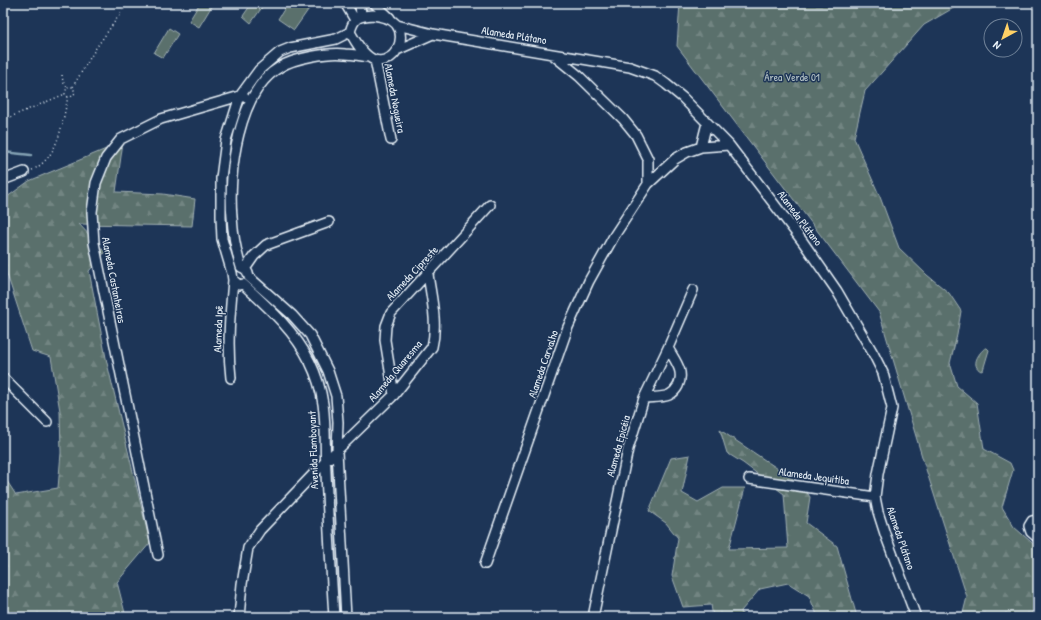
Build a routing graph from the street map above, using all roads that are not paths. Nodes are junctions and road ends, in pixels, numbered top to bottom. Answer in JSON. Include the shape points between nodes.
{"nodes":[{"id":1,"x":345,"y":3,"type":"edge"},
{"id":2,"x":360,"y":3,"type":"edge"},
{"id":3,"x":374,"y":3,"type":"edge"},
{"id":4,"x":358,"y":18,"type":"junction"},
{"id":5,"x":395,"y":23,"type":"junction"},
{"id":6,"x":350,"y":32,"type":"junction"},
{"id":7,"x":433,"y":34,"type":"junction"},
{"id":8,"x":397,"y":50,"type":"junction"},
{"id":9,"x":552,"y":54,"type":"junction"},
{"id":10,"x":372,"y":58,"type":"junction"},
{"id":11,"x":586,"y":60,"type":"junction"},
{"id":12,"x":579,"y":76,"type":"junction"},
{"id":13,"x":240,"y":96,"type":"junction"},
{"id":14,"x":252,"y":99,"type":"junction"},
{"id":15,"x":707,"y":123,"type":"junction"},
{"id":16,"x":391,"y":140,"type":"dead end"},
{"id":17,"x":729,"y":145,"type":"junction"},
{"id":18,"x":701,"y":147,"type":"junction"},
{"id":19,"x":648,"y":159,"type":"junction"},
{"id":20,"x":664,"y":169,"type":"junction"},
{"id":21,"x":24,"y":172,"type":"road end"},
{"id":22,"x":3,"y":180,"type":"edge"},
{"id":23,"x":648,"y":184,"type":"junction"},
{"id":24,"x":490,"y":205,"type":"dead end"},
{"id":25,"x":329,"y":222,"type":"dead end"},
{"id":26,"x":244,"y":274,"type":"junction"},
{"id":27,"x":428,"y":274,"type":"junction"},
{"id":28,"x":232,"y":277,"type":"junction"},
{"id":29,"x":693,"y":290,"type":"dead end"},
{"id":30,"x":668,"y":348,"type":"junction"},
{"id":31,"x":3,"y":378,"type":"edge"},
{"id":32,"x":231,"y":378,"type":"dead end"},
{"id":33,"x":394,"y":395,"type":"junction"},
{"id":34,"x":644,"y":398,"type":"junction"},
{"id":35,"x":47,"y":422,"type":"dead end"},
{"id":36,"x":336,"y":451,"type":"junction"},
{"id":37,"x":325,"y":462,"type":"junction"},
{"id":38,"x":749,"y":479,"type":"dead end"},
{"id":39,"x":339,"y":490,"type":"junction"},
{"id":40,"x":327,"y":491,"type":"junction"},
{"id":41,"x":875,"y":497,"type":"junction"},
{"id":42,"x":1038,"y":520,"type":"edge"},
{"id":43,"x":1038,"y":538,"type":"edge"},
{"id":44,"x":158,"y":555,"type":"dead end"},
{"id":45,"x":485,"y":564,"type":"dead end"},
{"id":46,"x":239,"y":617,"type":"edge"},
{"id":47,"x":334,"y":617,"type":"edge"},
{"id":48,"x":346,"y":617,"type":"edge"},
{"id":49,"x":593,"y":617,"type":"edge"},
{"id":50,"x":916,"y":617,"type":"edge"}],
"edges":[{"from":1,"to":4,"type":"street"},
{"from":2,"to":4,"type":"street"},
{"from":3,"to":5,"type":"street"},
{"from":4,"to":5,"type":"street","via":[[374,15],[385,17]]},
{"from":4,"to":6,"type":"street"},
{"from":5,"to":7,"type":"street","name":"Alameda Plátano"},
{"from":5,"to":8,"type":"street","via":[[401,34]]},
{"from":6,"to":10,"type":"street","via":[[358,45]]},
{"from":6,"to":13,"type":"street","via":[[336,39],[280,52],[259,70]]},
{"from":7,"to":8,"type":"street"},
{"from":7,"to":9,"type":"street","name":"Alameda Plátano"},
{"from":8,"to":10,"type":"street","via":[[386,59]]},
{"from":9,"to":11,"type":"street","name":"Alameda Plátano"},
{"from":9,"to":12,"type":"street"},
{"from":10,"to":14,"type":"street","via":[[344,53],[303,58],[281,66],[265,79]]},
{"from":10,"to":16,"type":"street","name":"Alameda Nogueira"},
{"from":11,"to":12,"type":"street"},
{"from":11,"to":15,"type":"street","name":"Alameda Plátano","via":[[630,67],[655,76],[683,98]]},
{"from":12,"to":19,"type":"street","via":[[628,124]]},
{"from":13,"to":14,"type":"street"},
{"from":13,"to":28,"type":"street","via":[[226,140],[221,178],[222,239]]},
{"from":13,"to":44,"type":"street","name":"Alameda Castanheiras","via":[[161,119],[121,138],[106,158],[96,183],[92,212],[94,243]]},
{"from":14,"to":26,"type":"street","via":[[236,144],[231,194],[233,233]]},
{"from":15,"to":17,"type":"street","name":"Alameda Plátano"},
{"from":15,"to":18,"type":"street"},
{"from":17,"to":18,"type":"street"},
{"from":17,"to":41,"type":"street","name":"Alameda Plátano","via":[[837,291],[883,373],[892,408]]},
{"from":18,"to":20,"type":"street","name":"Alameda Carvalho","via":[[681,156]]},
{"from":19,"to":20,"type":"street"},
{"from":19,"to":23,"type":"street"},
{"from":20,"to":23,"type":"street","name":"Alameda Carvalho"},
{"from":21,"to":22,"type":"street"},
{"from":23,"to":45,"type":"street","name":"Alameda Carvalho","via":[[614,236],[589,281],[568,327]]},
{"from":24,"to":27,"type":"street","name":"Alameda Cipreste"},
{"from":25,"to":26,"type":"street","via":[[266,245],[254,256]]},
{"from":26,"to":28,"type":"street","via":[[234,270]]},
{"from":26,"to":28,"type":"street","name":"Avenida Flamboyant","via":[[239,284]]},
{"from":26,"to":36,"type":"street","name":"Avenida Flamboyant","via":[[279,303],[310,335],[328,371],[336,396]]},
{"from":26,"to":37,"type":"street","name":"Avenida Flamboyant","via":[[310,361],[321,390],[325,418]]},
{"from":27,"to":33,"type":"street","name":"Alameda Quaresma","via":[[434,326],[432,347]]},
{"from":27,"to":33,"type":"street","name":"Alameda Cipreste","via":[[391,313],[386,326],[385,340]]},
{"from":28,"to":32,"type":"street","name":"Alameda Ipê","via":[[228,332]]},
{"from":29,"to":30,"type":"street","name":"Alameda Epicéia"},
{"from":30,"to":34,"type":"street","name":"Alameda Epicéia"},
{"from":30,"to":34,"type":"street","via":[[680,369],[679,384],[668,396]]},
{"from":31,"to":35,"type":"street"},
{"from":33,"to":36,"type":"street","name":"Alameda Quaresma"},
{"from":34,"to":49,"type":"street","name":"Alameda Epicéia","via":[[628,449]]},
{"from":36,"to":37,"type":"street","name":"Alameda Quaresma"},
{"from":36,"to":39,"type":"street","name":"Avenida Flamboyant"},
{"from":37,"to":40,"type":"street","name":"Avenida Flamboyant"},
{"from":37,"to":46,"type":"street","via":[[260,530],[248,548]]},
{"from":38,"to":41,"type":"street","name":"Alameda Jequitiba"},
{"from":39,"to":40,"type":"street"},
{"from":39,"to":48,"type":"street","name":"Avenida Flamboyant"},
{"from":40,"to":47,"type":"street","name":"Avenida Flamboyant"},
{"from":41,"to":50,"type":"street","name":"Alameda Plátano","via":[[885,534]]},
{"from":42,"to":43,"type":"street","via":[[1032,521],[1029,526]]}]}
